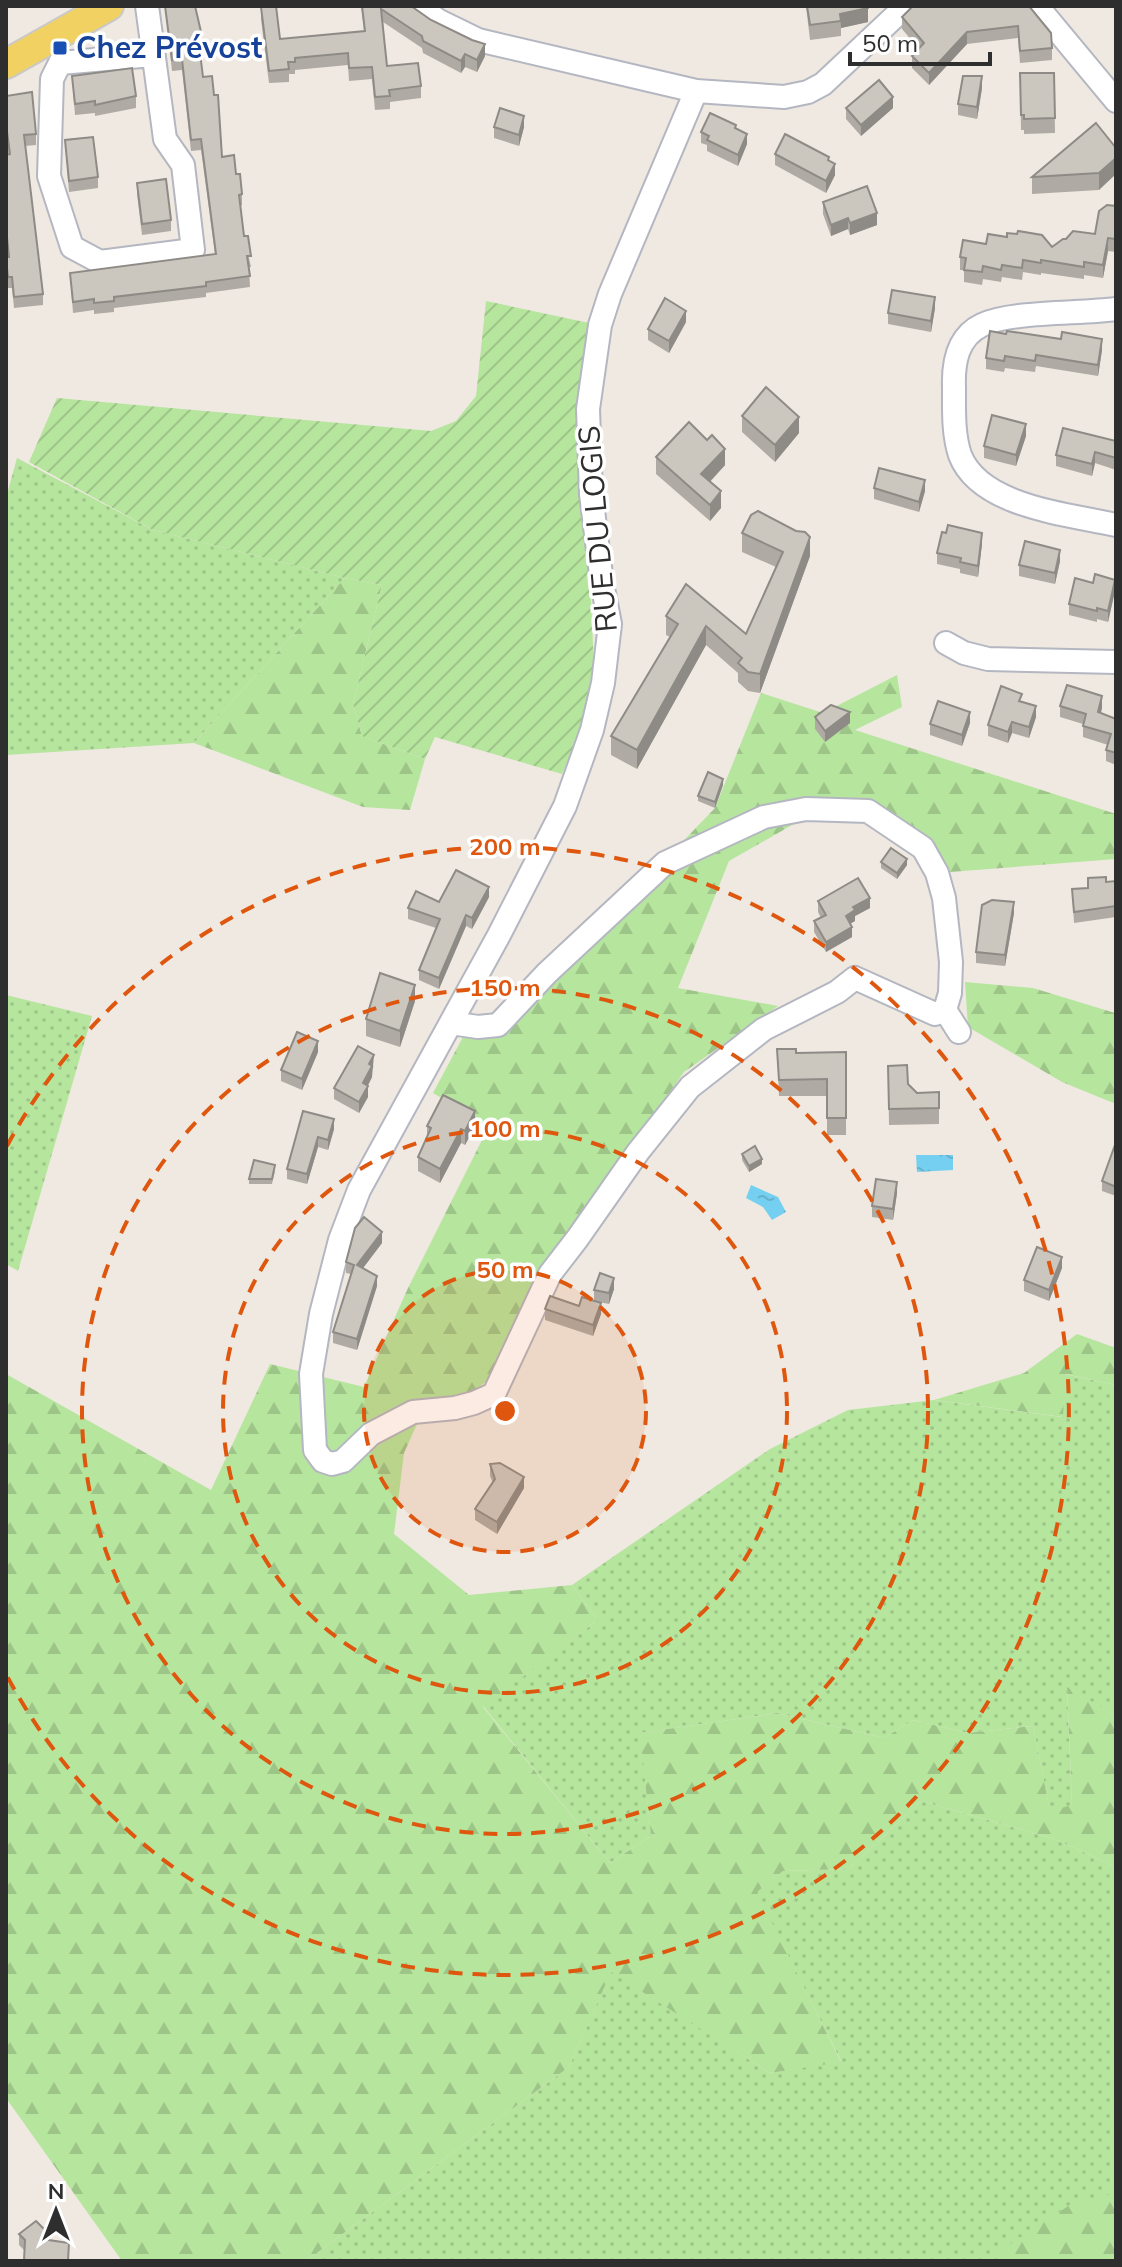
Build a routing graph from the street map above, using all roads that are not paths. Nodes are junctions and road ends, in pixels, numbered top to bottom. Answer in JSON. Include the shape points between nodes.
{"nodes":[{"id":1,"x":109,"y":6,"type":"edge"},
{"id":2,"x":147,"y":6,"type":"edge"},
{"id":3,"x":418,"y":6,"type":"edge"},
{"id":4,"x":906,"y":6,"type":"edge"},
{"id":5,"x":1037,"y":6,"type":"edge"},
{"id":6,"x":441,"y":14,"type":"edge"},
{"id":7,"x":153,"y":55,"type":"junction"},
{"id":8,"x":6,"y":64,"type":"edge"},
{"id":9,"x":696,"y":91,"type":"junction"},
{"id":10,"x":1116,"y":101,"type":"edge"},
{"id":11,"x":1116,"y":309,"type":"edge"},
{"id":12,"x":1116,"y":525,"type":"edge"},
{"id":13,"x":946,"y":643,"type":"dead end"},
{"id":14,"x":1116,"y":662,"type":"edge"},
{"id":15,"x":945,"y":1010,"type":"junction"},
{"id":16,"x":451,"y":1023,"type":"junction"},
{"id":17,"x":959,"y":1032,"type":"dead end"}],
"edges":[{"from":1,"to":8,"type":"main road"},
{"from":2,"to":7,"type":"street"},
{"from":3,"to":6,"type":"street"},
{"from":4,"to":9,"type":"street","via":[[836,74],[808,92],[784,97]]},
{"from":5,"to":10,"type":"street"},
{"from":6,"to":9,"type":"street","via":[[478,40]]},
{"from":7,"to":7,"type":"street","via":[[165,139],[183,165],[193,250],[100,262],[72,247],[49,176],[52,79],[60,63]]},
{"from":9,"to":16,"type":"street","name":"RUE DU LOGIS","via":[[600,325],[588,409],[590,480],[610,624],[592,730],[565,806]]},
{"from":11,"to":12,"type":"street","via":[[980,326],[960,346],[954,361],[955,434],[961,456],[979,483],[1017,502]]},
{"from":13,"to":14,"type":"street","via":[[988,659]]},
{"from":15,"to":16,"type":"street","via":[[951,962],[944,898],[923,848],[868,811],[806,809],[764,817],[665,863],[498,1025]]},
{"from":15,"to":16,"type":"street","name":"RUE DU LOGIS","via":[[935,1014],[855,978],[764,1029],[690,1087],[638,1152],[550,1274],[494,1394],[455,1408],[413,1412],[371,1434],[343,1461],[332,1464],[315,1450],[311,1374],[340,1240],[359,1190]]},
{"from":15,"to":17,"type":"street"}]}
